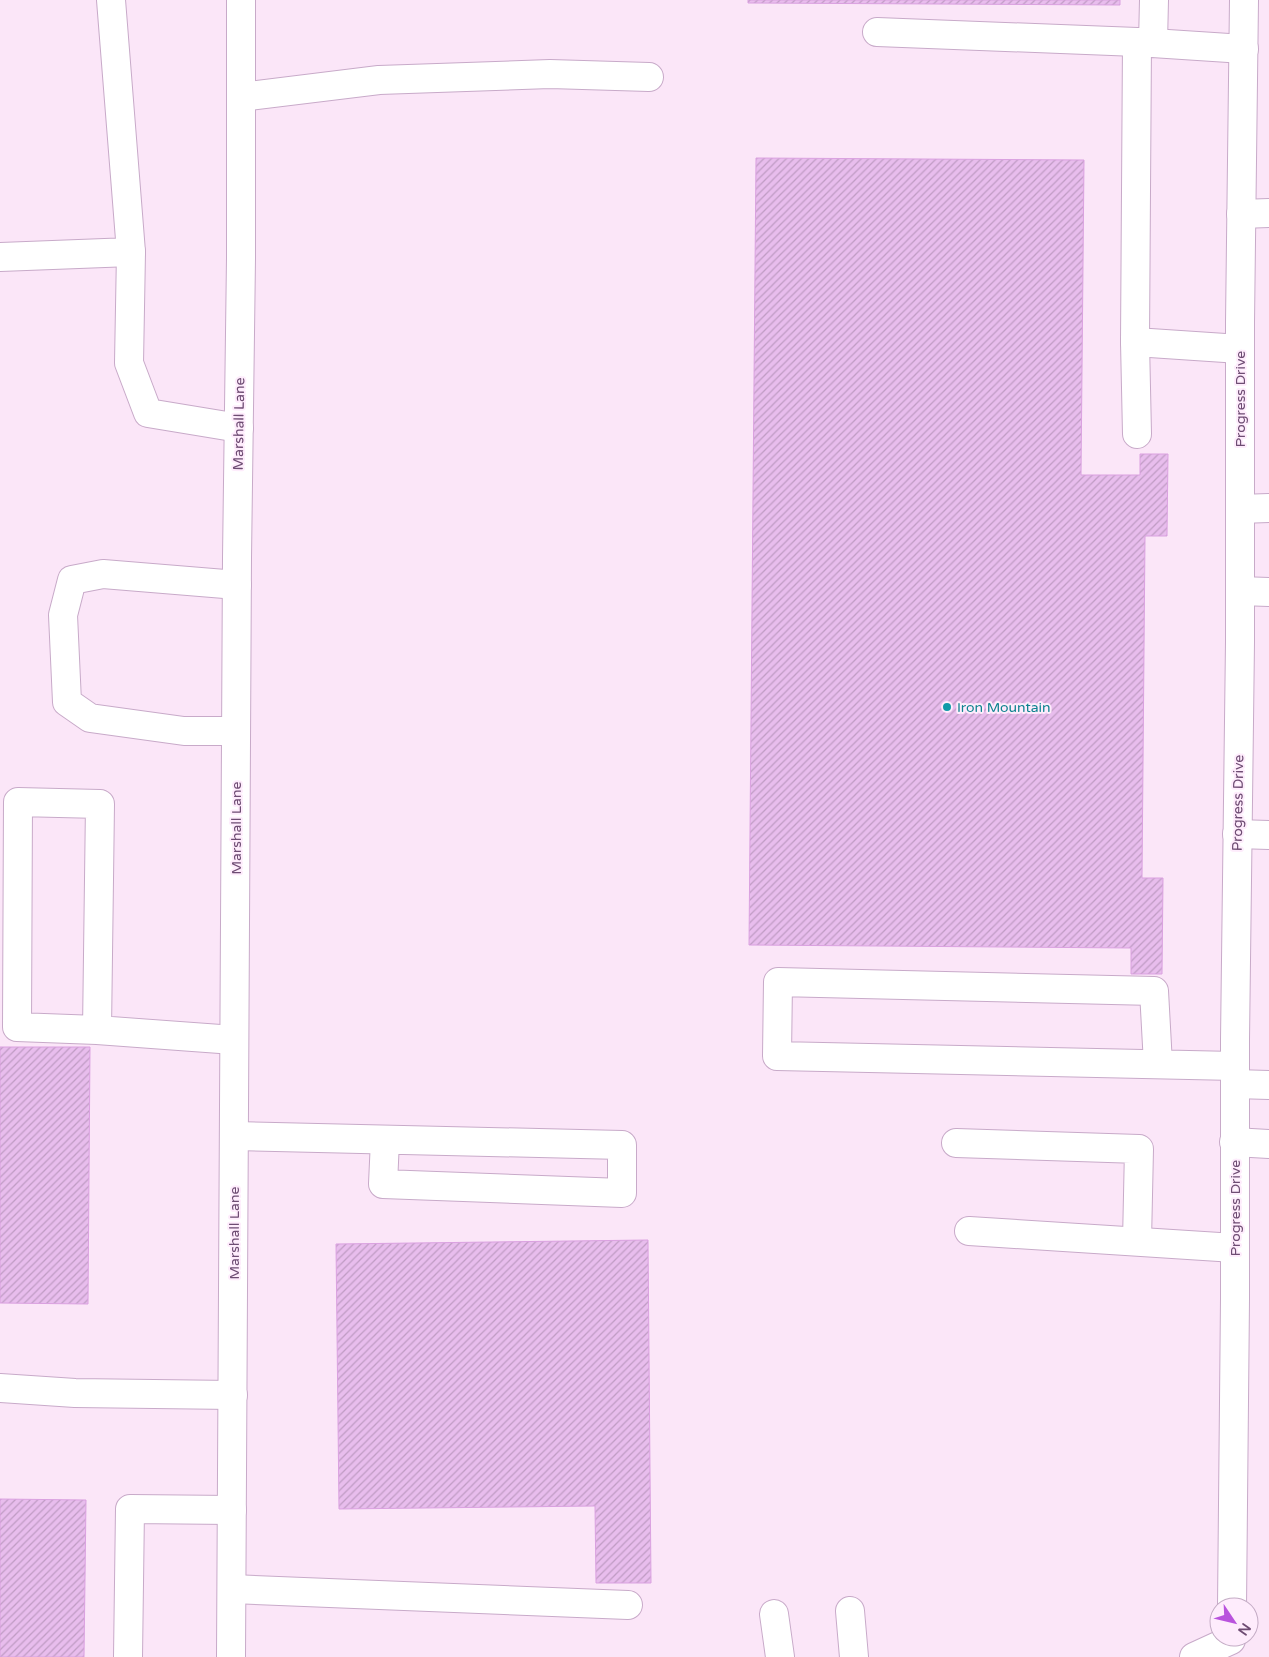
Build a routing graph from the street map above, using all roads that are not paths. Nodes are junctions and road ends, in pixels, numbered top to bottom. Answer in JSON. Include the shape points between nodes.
{"nodes":[{"id":1,"x":110,"y":0,"type":"edge"},
{"id":2,"x":241,"y":0,"type":"edge"},
{"id":3,"x":1154,"y":0,"type":"edge"},
{"id":4,"x":1244,"y":0,"type":"edge"},
{"id":5,"x":877,"y":32,"type":"dead end"},
{"id":6,"x":1145,"y":43,"type":"junction"},
{"id":7,"x":1244,"y":49,"type":"junction"},
{"id":8,"x":649,"y":77,"type":"dead end"},
{"id":9,"x":241,"y":97,"type":"junction"},
{"id":10,"x":1269,"y":213,"type":"edge"},
{"id":11,"x":1242,"y":214,"type":"junction"},
{"id":12,"x":131,"y":252,"type":"junction"},
{"id":13,"x":0,"y":257,"type":"edge"},
{"id":14,"x":1135,"y":342,"type":"junction"},
{"id":15,"x":1240,"y":349,"type":"junction"},
{"id":16,"x":239,"y":428,"type":"junction"},
{"id":17,"x":1137,"y":434,"type":"dead end"},
{"id":18,"x":1269,"y":508,"type":"edge"},
{"id":19,"x":1240,"y":509,"type":"junction"},
{"id":20,"x":237,"y":585,"type":"junction"},
{"id":21,"x":1240,"y":591,"type":"junction"},
{"id":22,"x":1269,"y":592,"type":"edge"},
{"id":23,"x":236,"y":731,"type":"junction"},
{"id":24,"x":1237,"y":834,"type":"junction"},
{"id":25,"x":1269,"y":835,"type":"edge"},
{"id":26,"x":97,"y":1030,"type":"junction"},
{"id":27,"x":234,"y":1040,"type":"junction"},
{"id":28,"x":1158,"y":1064,"type":"junction"},
{"id":29,"x":1235,"y":1075,"type":"junction"},
{"id":30,"x":1269,"y":1085,"type":"edge"},
{"id":31,"x":234,"y":1136,"type":"junction"},
{"id":32,"x":385,"y":1140,"type":"junction"},
{"id":33,"x":1234,"y":1142,"type":"junction"},
{"id":34,"x":956,"y":1143,"type":"dead end"},
{"id":35,"x":1269,"y":1144,"type":"edge"},
{"id":36,"x":969,"y":1231,"type":"dead end"},
{"id":37,"x":1137,"y":1242,"type":"junction"},
{"id":38,"x":1235,"y":1248,"type":"junction"},
{"id":39,"x":0,"y":1388,"type":"edge"},
{"id":40,"x":233,"y":1395,"type":"junction"},
{"id":41,"x":232,"y":1510,"type":"junction"},
{"id":42,"x":232,"y":1589,"type":"junction"},
{"id":43,"x":1232,"y":1597,"type":"edge"},
{"id":44,"x":628,"y":1605,"type":"dead end"},
{"id":45,"x":850,"y":1611,"type":"dead end"},
{"id":46,"x":774,"y":1614,"type":"dead end"},
{"id":47,"x":1233,"y":1649,"type":"edge"},
{"id":48,"x":128,"y":1657,"type":"edge"},
{"id":49,"x":231,"y":1657,"type":"edge"},
{"id":50,"x":780,"y":1657,"type":"edge"},
{"id":51,"x":854,"y":1657,"type":"edge"},
{"id":52,"x":1194,"y":1657,"type":"edge"}],
"edges":[{"from":1,"to":12,"type":"street"},
{"from":2,"to":9,"type":"street","name":"Marshall Lane"},
{"from":3,"to":6,"type":"street"},
{"from":4,"to":7,"type":"street","name":"Progress Drive"},
{"from":5,"to":6,"type":"street"},
{"from":6,"to":7,"type":"street"},
{"from":6,"to":14,"type":"street"},
{"from":7,"to":11,"type":"street","name":"Progress Drive"},
{"from":8,"to":9,"type":"street","via":[[550,74],[379,80]]},
{"from":9,"to":16,"type":"street","name":"Marshall Lane"},
{"from":10,"to":11,"type":"street"},
{"from":11,"to":15,"type":"street","name":"Progress Drive"},
{"from":12,"to":13,"type":"street"},
{"from":12,"to":16,"type":"street","via":[[128,363],[148,413]]},
{"from":14,"to":15,"type":"street"},
{"from":14,"to":17,"type":"street"},
{"from":15,"to":19,"type":"street","name":"Progress Drive"},
{"from":16,"to":20,"type":"street","name":"Marshall Lane"},
{"from":18,"to":19,"type":"street"},
{"from":19,"to":21,"type":"street","name":"Progress Drive"},
{"from":20,"to":23,"type":"street","name":"Marshall Lane"},
{"from":20,"to":23,"type":"street","via":[[103,574],[72,580],[63,615],[68,702],[90,718],[184,731]]},
{"from":21,"to":22,"type":"street"},
{"from":21,"to":24,"type":"street","name":"Progress Drive"},
{"from":23,"to":27,"type":"street","name":"Marshall Lane"},
{"from":24,"to":25,"type":"street"},
{"from":24,"to":29,"type":"street","name":"Progress Drive"},
{"from":26,"to":26,"type":"street","via":[[100,804],[18,802],[17,1027]]},
{"from":26,"to":27,"type":"street"},
{"from":27,"to":31,"type":"street","name":"Marshall Lane"},
{"from":28,"to":28,"type":"street","via":[[777,1056],[778,982],[1154,991]]},
{"from":28,"to":29,"type":"street"},
{"from":29,"to":30,"type":"street"},
{"from":29,"to":33,"type":"street","name":"Progress Drive"},
{"from":31,"to":32,"type":"street"},
{"from":31,"to":40,"type":"street","name":"Marshall Lane"},
{"from":32,"to":32,"type":"street","via":[[622,1145],[622,1193],[383,1184]]},
{"from":33,"to":35,"type":"street"},
{"from":33,"to":38,"type":"street","name":"Progress Drive"},
{"from":34,"to":37,"type":"street","via":[[1139,1149]]},
{"from":36,"to":37,"type":"street"},
{"from":37,"to":38,"type":"street"},
{"from":38,"to":43,"type":"street","name":"Progress Drive"},
{"from":39,"to":40,"type":"street","via":[[75,1393]]},
{"from":40,"to":41,"type":"street","name":"Marshall Lane"},
{"from":41,"to":42,"type":"street","name":"Marshall Lane"},
{"from":41,"to":48,"type":"street","via":[[130,1509]]},
{"from":42,"to":44,"type":"street"},
{"from":42,"to":49,"type":"street","name":"Marshall Lane"},
{"from":45,"to":51,"type":"street"},
{"from":46,"to":50,"type":"street"},
{"from":47,"to":52,"type":"street"}]}
